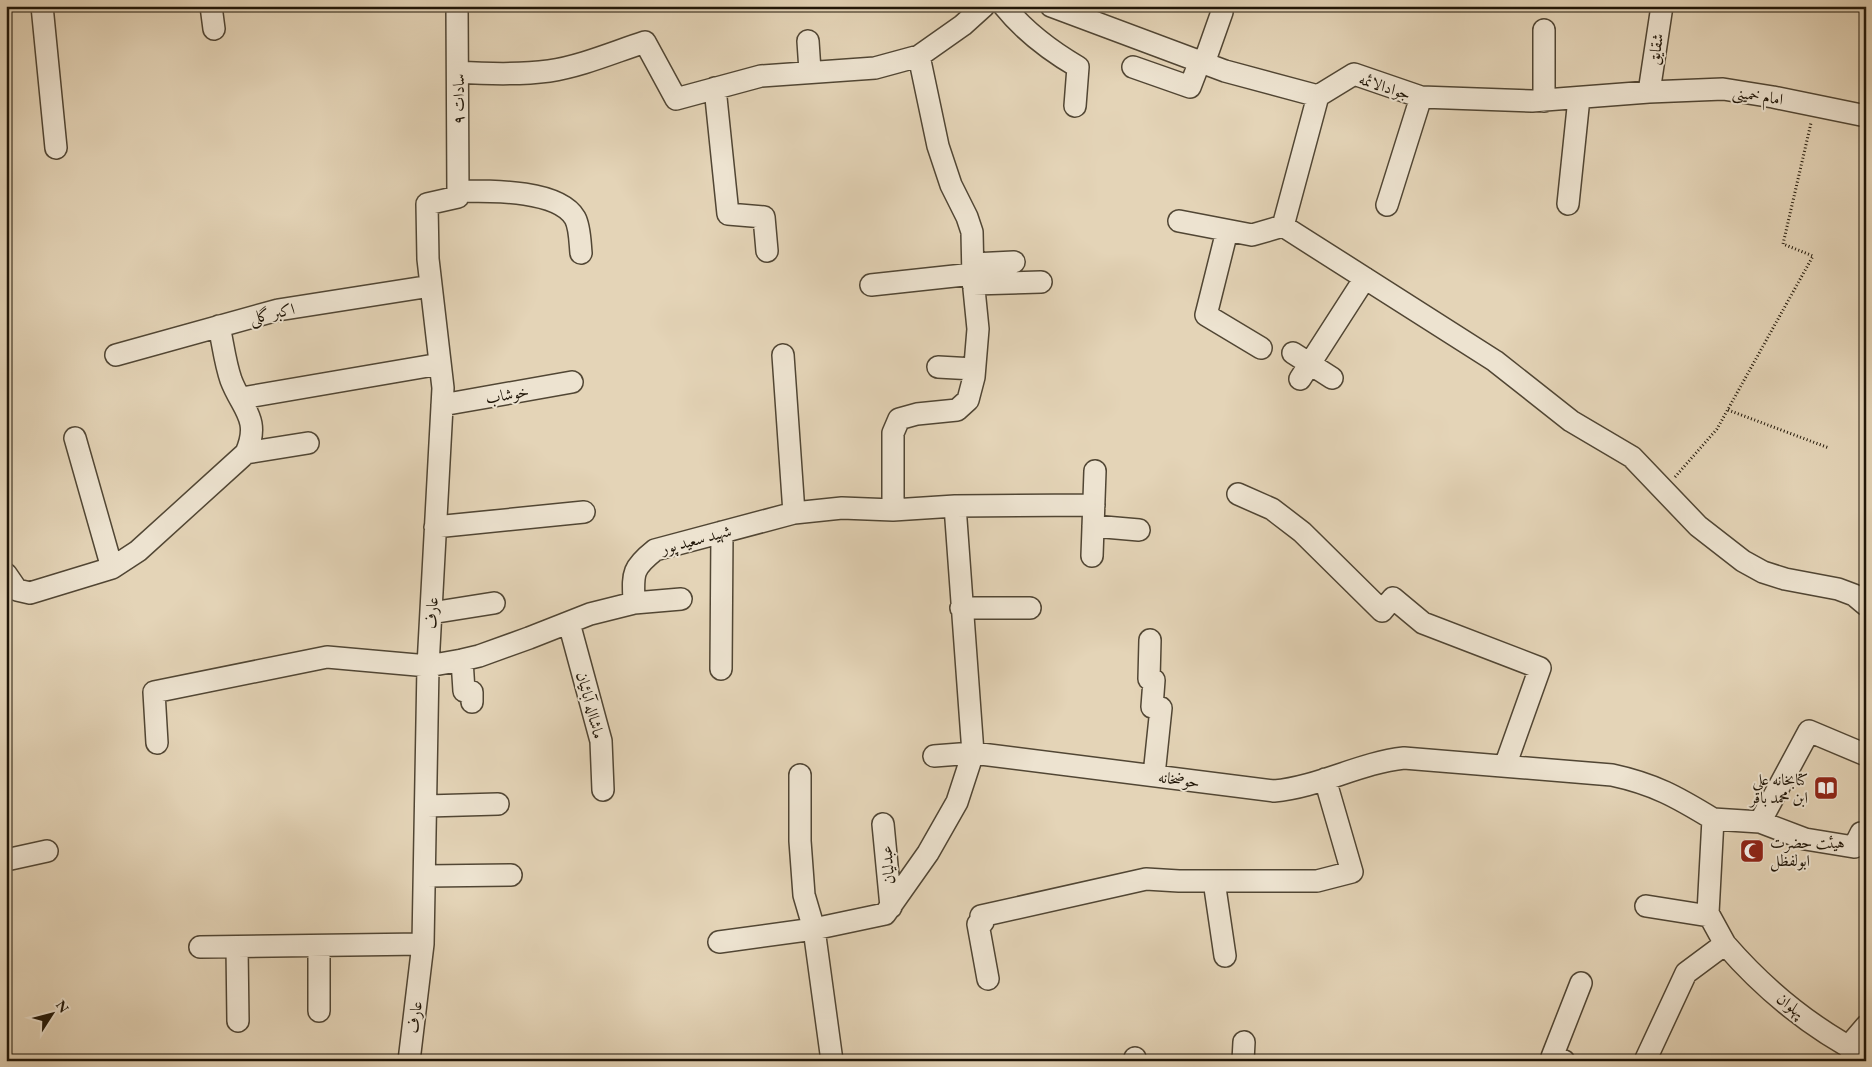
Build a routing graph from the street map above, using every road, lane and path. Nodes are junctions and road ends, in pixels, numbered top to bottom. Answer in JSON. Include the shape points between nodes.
{"nodes":[{"id":1,"x":42,"y":6,"type":"edge"},
{"id":2,"x":211,"y":6,"type":"edge"},
{"id":3,"x":457,"y":6,"type":"edge"},
{"id":4,"x":984,"y":6,"type":"edge"},
{"id":5,"x":1004,"y":6,"type":"edge"},
{"id":6,"x":1051,"y":6,"type":"edge"},
{"id":7,"x":1662,"y":6,"type":"edge"},
{"id":8,"x":1222,"y":12,"type":"dead end"},
{"id":9,"x":214,"y":28,"type":"dead end"},
{"id":10,"x":1544,"y":30,"type":"dead end"},
{"id":11,"x":808,"y":41,"type":"dead end"},
{"id":12,"x":919,"y":56,"type":"junction"},
{"id":13,"x":1202,"y":62,"type":"junction"},
{"id":14,"x":1133,"y":66,"type":"dead end"},
{"id":15,"x":810,"y":71,"type":"junction"},
{"id":16,"x":458,"y":72,"type":"junction"},
{"id":17,"x":714,"y":88,"type":"junction"},
{"id":18,"x":1649,"y":92,"type":"junction"},
{"id":19,"x":1318,"y":96,"type":"junction"},
{"id":20,"x":1421,"y":98,"type":"junction"},
{"id":21,"x":1579,"y":98,"type":"junction"},
{"id":22,"x":1544,"y":100,"type":"junction"},
{"id":23,"x":1815,"y":105,"type":"junction"},
{"id":24,"x":1075,"y":106,"type":"dead end"},
{"id":25,"x":1866,"y":116,"type":"edge"},
{"id":26,"x":56,"y":148,"type":"dead end"},
{"id":27,"x":458,"y":191,"type":"junction"},
{"id":28,"x":1568,"y":204,"type":"dead end"},
{"id":29,"x":1387,"y":205,"type":"dead end"},
{"id":30,"x":1179,"y":221,"type":"dead end"},
{"id":31,"x":1283,"y":226,"type":"junction"},
{"id":32,"x":1227,"y":231,"type":"junction"},
{"id":33,"x":767,"y":251,"type":"dead end"},
{"id":34,"x":582,"y":253,"type":"dead end"},
{"id":35,"x":1014,"y":262,"type":"dead end"},
{"id":36,"x":973,"y":274,"type":"junction"},
{"id":37,"x":1366,"y":278,"type":"junction"},
{"id":38,"x":1041,"y":282,"type":"dead end"},
{"id":39,"x":871,"y":285,"type":"dead end"},
{"id":40,"x":431,"y":286,"type":"junction"},
{"id":41,"x":219,"y":326,"type":"junction"},
{"id":42,"x":1261,"y":348,"type":"dead end"},
{"id":43,"x":116,"y":355,"type":"dead end"},
{"id":44,"x":783,"y":355,"type":"dead end"},
{"id":45,"x":440,"y":364,"type":"junction"},
{"id":46,"x":938,"y":368,"type":"dead end"},
{"id":47,"x":974,"y":369,"type":"junction"},
{"id":48,"x":1332,"y":378,"type":"dead end"},
{"id":49,"x":572,"y":382,"type":"dead end"},
{"id":50,"x":242,"y":398,"type":"junction"},
{"id":51,"x":442,"y":405,"type":"junction"},
{"id":52,"x":1728,"y":410,"type":"junction"},
{"id":53,"x":75,"y":438,"type":"dead end"},
{"id":54,"x":308,"y":443,"type":"dead end"},
{"id":55,"x":1829,"y":448,"type":"dead end"},
{"id":56,"x":246,"y":453,"type":"junction"},
{"id":57,"x":1095,"y":472,"type":"dead end"},
{"id":58,"x":1664,"y":491,"type":"junction"},
{"id":59,"x":1238,"y":494,"type":"dead end"},
{"id":60,"x":1094,"y":505,"type":"junction"},
{"id":61,"x":955,"y":506,"type":"junction"},
{"id":62,"x":893,"y":510,"type":"junction"},
{"id":63,"x":584,"y":512,"type":"dead end"},
{"id":64,"x":794,"y":513,"type":"junction"},
{"id":65,"x":1093,"y":526,"type":"junction"},
{"id":66,"x":435,"y":527,"type":"junction"},
{"id":67,"x":1139,"y":530,"type":"dead end"},
{"id":68,"x":722,"y":532,"type":"junction"},
{"id":69,"x":1092,"y":556,"type":"dead end"},
{"id":70,"x":112,"y":568,"type":"junction"},
{"id":71,"x":6,"y":574,"type":"edge"},
{"id":72,"x":681,"y":599,"type":"dead end"},
{"id":73,"x":494,"y":603,"type":"dead end"},
{"id":74,"x":634,"y":603,"type":"junction"},
{"id":75,"x":1866,"y":605,"type":"edge"},
{"id":76,"x":962,"y":608,"type":"junction"},
{"id":77,"x":1030,"y":608,"type":"dead end"},
{"id":78,"x":431,"y":613,"type":"junction"},
{"id":79,"x":569,"y":623,"type":"junction"},
{"id":80,"x":1150,"y":640,"type":"dead end"},
{"id":81,"x":462,"y":660,"type":"junction"},
{"id":82,"x":428,"y":666,"type":"junction"},
{"id":83,"x":720,"y":669,"type":"dead end"},
{"id":84,"x":472,"y":702,"type":"dead end"},
{"id":85,"x":158,"y":743,"type":"dead end"},
{"id":86,"x":973,"y":754,"type":"junction"},
{"id":87,"x":1866,"y":755,"type":"edge"},
{"id":88,"x":934,"y":756,"type":"dead end"},
{"id":89,"x":1505,"y":766,"type":"junction"},
{"id":90,"x":800,"y":775,"type":"dead end"},
{"id":91,"x":1154,"y":775,"type":"junction"},
{"id":92,"x":1325,"y":779,"type":"junction"},
{"id":93,"x":603,"y":790,"type":"dead end"},
{"id":94,"x":498,"y":804,"type":"dead end"},
{"id":95,"x":427,"y":806,"type":"junction"},
{"id":96,"x":1713,"y":819,"type":"junction"},
{"id":97,"x":1760,"y":822,"type":"junction"},
{"id":98,"x":883,"y":824,"type":"dead end"},
{"id":99,"x":1861,"y":833,"type":"dead end"},
{"id":100,"x":47,"y":851,"type":"dead end"},
{"id":101,"x":6,"y":860,"type":"edge"},
{"id":102,"x":426,"y":876,"type":"junction"},
{"id":103,"x":511,"y":876,"type":"dead end"},
{"id":104,"x":1214,"y":881,"type":"junction"},
{"id":105,"x":1646,"y":906,"type":"dead end"},
{"id":106,"x":891,"y":907,"type":"junction"},
{"id":107,"x":1709,"y":916,"type":"junction"},
{"id":108,"x":814,"y":929,"type":"junction"},
{"id":109,"x":719,"y":942,"type":"dead end"},
{"id":110,"x":423,"y":944,"type":"junction"},
{"id":111,"x":1725,"y":944,"type":"junction"},
{"id":112,"x":319,"y":946,"type":"junction"},
{"id":113,"x":200,"y":947,"type":"dead end"},
{"id":114,"x":237,"y":947,"type":"junction"},
{"id":115,"x":1225,"y":956,"type":"dead end"},
{"id":116,"x":988,"y":979,"type":"dead end"},
{"id":117,"x":1581,"y":983,"type":"dead end"},
{"id":118,"x":319,"y":1011,"type":"dead end"},
{"id":119,"x":238,"y":1021,"type":"dead end"},
{"id":120,"x":1866,"y":1026,"type":"edge"},
{"id":121,"x":1857,"y":1052,"type":"edge"},
{"id":122,"x":409,"y":1061,"type":"edge"},
{"id":123,"x":832,"y":1061,"type":"edge"},
{"id":124,"x":1564,"y":1061,"type":"edge"},
{"id":125,"x":1645,"y":1061,"type":"edge"}],
"edges":[{"from":1,"to":26,"type":"street"},
{"from":2,"to":9,"type":"street"},
{"from":3,"to":16,"type":"street","name":"سادات ۹"},
{"from":4,"to":12,"type":"street"},
{"from":5,"to":24,"type":"street","via":[[1046,48],[1078,67]]},
{"from":6,"to":13,"type":"street"},
{"from":7,"to":18,"type":"street","name":"شقایق"},
{"from":8,"to":13,"type":"street"},
{"from":10,"to":22,"type":"street"},
{"from":11,"to":15,"type":"street"},
{"from":12,"to":15,"type":"street","via":[[874,68]]},
{"from":12,"to":36,"type":"street","via":[[938,146],[950,185],[972,232]]},
{"from":13,"to":14,"type":"street","via":[[1190,87]]},
{"from":13,"to":19,"type":"street"},
{"from":15,"to":17,"type":"street","via":[[761,76]]},
{"from":16,"to":17,"type":"street","via":[[497,75],[550,71],[645,42],[676,99]]},
{"from":16,"to":27,"type":"street","name":"سادات ۹"},
{"from":17,"to":33,"type":"street","via":[[728,214],[764,217]]},
{"from":18,"to":21,"type":"street","name":"جوادالائمه"},
{"from":18,"to":23,"type":"street","name":"امام خمینی","via":[[1723,90]]},
{"from":19,"to":20,"type":"street","name":"جوادالائمه","via":[[1354,74]]},
{"from":19,"to":31,"type":"street"},
{"from":20,"to":22,"type":"street","name":"جوادالائمه"},
{"from":20,"to":29,"type":"street"},
{"from":21,"to":22,"type":"street","name":"جوادالائمه"},
{"from":21,"to":28,"type":"street"},
{"from":23,"to":25,"type":"street","name":"امام خمینی"},
{"from":23,"to":52,"type":"path","via":[[1782,244],[1813,256]]},
{"from":27,"to":34,"type":"street","via":[[505,186],[565,208],[576,219]]},
{"from":27,"to":40,"type":"street","name":"عارف","via":[[458,198],[427,204]]},
{"from":30,"to":32,"type":"street"},
{"from":31,"to":32,"type":"street","via":[[1252,235]]},
{"from":31,"to":37,"type":"street"},
{"from":32,"to":42,"type":"street","via":[[1206,315]]},
{"from":35,"to":36,"type":"street"},
{"from":36,"to":38,"type":"street"},
{"from":36,"to":39,"type":"street"},
{"from":36,"to":47,"type":"street","via":[[978,329]]},
{"from":37,"to":48,"type":"street","via":[[1301,365]]},
{"from":37,"to":58,"type":"street","via":[[1495,361],[1571,421],[1632,457]]},
{"from":40,"to":41,"type":"street","name":"اکبر گلی","via":[[278,310]]},
{"from":40,"to":45,"type":"street","name":"عارف"},
{"from":41,"to":43,"type":"street","name":"اکبر گلی"},
{"from":41,"to":50,"type":"street","via":[[232,381]]},
{"from":44,"to":64,"type":"street"},
{"from":45,"to":50,"type":"street"},
{"from":45,"to":51,"type":"street","name":"عارف"},
{"from":46,"to":47,"type":"street"},
{"from":47,"to":62,"type":"street","via":[[968,400],[957,410],[917,414],[899,420],[893,433]]},
{"from":49,"to":51,"type":"street","name":"خوشاب"},
{"from":50,"to":56,"type":"street","via":[[250,418],[252,439]]},
{"from":51,"to":66,"type":"street","name":"عارف"},
{"from":52,"to":55,"type":"path"},
{"from":52,"to":58,"type":"path","via":[[1717,429]]},
{"from":53,"to":70,"type":"street"},
{"from":54,"to":56,"type":"street"},
{"from":56,"to":70,"type":"street","via":[[138,551]]},
{"from":57,"to":60,"type":"street"},
{"from":58,"to":75,"type":"street","via":[[1698,526],[1743,561],[1785,579],[1854,595]]},
{"from":59,"to":89,"type":"street","via":[[1272,510],[1302,532],[1382,611],[1394,598],[1423,623],[1540,668]]},
{"from":60,"to":61,"type":"street","name":"شهید سعید پور"},
{"from":60,"to":65,"type":"street"},
{"from":61,"to":62,"type":"street","name":"شهید سعید پور"},
{"from":61,"to":76,"type":"street"},
{"from":62,"to":64,"type":"street","name":"شهید سعید پور","via":[[842,508]]},
{"from":63,"to":66,"type":"street"},
{"from":64,"to":68,"type":"street","name":"شهید سعید پور"},
{"from":65,"to":67,"type":"street"},
{"from":65,"to":69,"type":"street"},
{"from":66,"to":78,"type":"street","name":"عارف"},
{"from":68,"to":74,"type":"street","name":"شهید سعید پور","via":[[655,550],[638,563],[633,578]]},
{"from":68,"to":83,"type":"street"},
{"from":70,"to":71,"type":"street","via":[[30,592],[17,590]]},
{"from":72,"to":74,"type":"street"},
{"from":73,"to":78,"type":"street"},
{"from":74,"to":79,"type":"street"},
{"from":76,"to":77,"type":"street"},
{"from":76,"to":86,"type":"street"},
{"from":78,"to":82,"type":"street","name":"عارف"},
{"from":79,"to":81,"type":"street"},
{"from":79,"to":93,"type":"street","name":"ماشااله آبائیان","via":[[601,741]]},
{"from":80,"to":91,"type":"street","via":[[1149,679],[1154,680],[1152,707],[1161,708]]},
{"from":81,"to":82,"type":"street"},
{"from":81,"to":84,"type":"street","via":[[464,691],[472,692]]},
{"from":82,"to":85,"type":"street","via":[[327,657],[154,692]]},
{"from":82,"to":95,"type":"street","name":"عارف"},
{"from":86,"to":88,"type":"street","name":"حوضخانه"},
{"from":86,"to":91,"type":"street","name":"حوضخانه"},
{"from":86,"to":106,"type":"street","via":[[957,802],[928,854]]},
{"from":87,"to":97,"type":"street","via":[[1809,731]]},
{"from":89,"to":92,"type":"street","name":"حوضخانه","via":[[1404,758],[1381,761]]},
{"from":89,"to":96,"type":"street","name":"حوضخانه","via":[[1612,775],[1642,781],[1669,792]]},
{"from":90,"to":108,"type":"street","via":[[804,895]]},
{"from":91,"to":92,"type":"street","name":"حوضخانه","via":[[1274,791],[1298,789]]},
{"from":92,"to":104,"type":"street","via":[[1352,872],[1316,881]]},
{"from":94,"to":95,"type":"street"},
{"from":95,"to":102,"type":"street","name":"عارف"},
{"from":96,"to":97,"type":"street"},
{"from":96,"to":107,"type":"street","via":[[1707,900]]},
{"from":97,"to":99,"type":"street","via":[[1805,839],[1854,846]]},
{"from":98,"to":106,"type":"street","name":"عبدلیان"},
{"from":100,"to":101,"type":"street"},
{"from":102,"to":103,"type":"street"},
{"from":102,"to":110,"type":"street","name":"عارف"},
{"from":104,"to":115,"type":"street"},
{"from":104,"to":116,"type":"street","via":[[1146,879],[981,916],[983,922],[978,924]]},
{"from":105,"to":107,"type":"street"},
{"from":106,"to":108,"type":"street","via":[[885,914]]},
{"from":107,"to":111,"type":"street","name":"پهلوان"},
{"from":108,"to":109,"type":"street"},
{"from":108,"to":123,"type":"street"},
{"from":110,"to":112,"type":"street"},
{"from":110,"to":122,"type":"street","name":"عارف"},
{"from":111,"to":121,"type":"street","name":"پهلوان","via":[[1749,972],[1794,1009]]},
{"from":111,"to":125,"type":"street","via":[[1686,973]]},
{"from":112,"to":114,"type":"street"},
{"from":112,"to":118,"type":"street"},
{"from":113,"to":114,"type":"street"},
{"from":114,"to":119,"type":"street"},
{"from":117,"to":124,"type":"street","via":[[1552,1057]]},
{"from":120,"to":121,"type":"street"}]}
